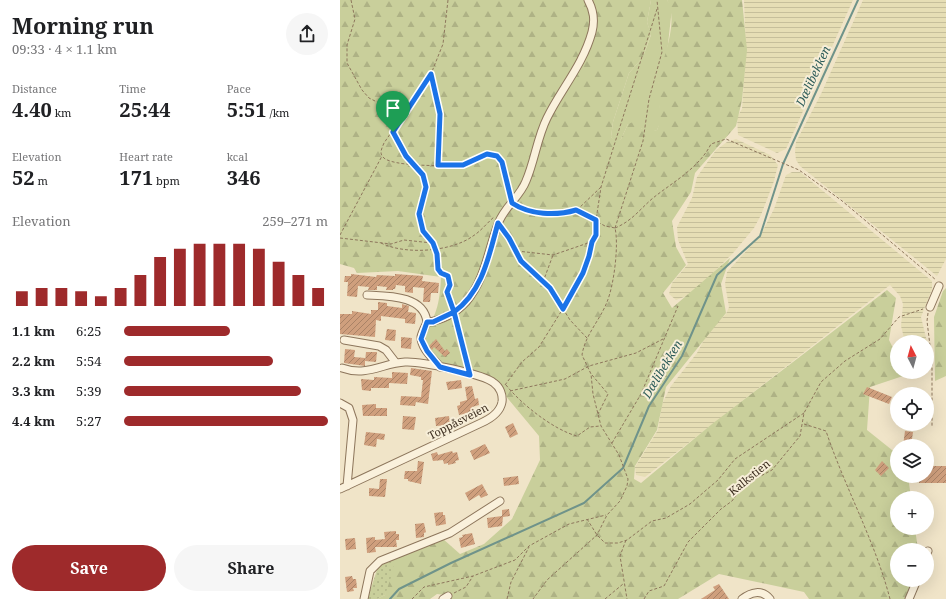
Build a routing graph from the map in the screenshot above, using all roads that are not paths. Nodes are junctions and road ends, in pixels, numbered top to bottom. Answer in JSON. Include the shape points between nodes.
{"nodes":[{"id":1,"x":588,"y":0,"type":"edge"},
{"id":2,"x":939,"y":286,"type":"road end"},
{"id":3,"x":367,"y":295,"type":"dead end"},
{"id":4,"x":930,"y":307,"type":"road end"},
{"id":5,"x":427,"y":322,"type":"junction"},
{"id":6,"x":344,"y":340,"type":"dead end"},
{"id":7,"x":396,"y":363,"type":"junction"},
{"id":8,"x":440,"y":367,"type":"junction"},
{"id":9,"x":342,"y":368,"type":"dead end"},
{"id":10,"x":340,"y":403,"type":"edge"},
{"id":11,"x":343,"y":488,"type":"edge"},
{"id":12,"x":500,"y":501,"type":"dead end"},
{"id":13,"x":914,"y":587,"type":"edge"},
{"id":14,"x":364,"y":599,"type":"edge"},
{"id":15,"x":742,"y":599,"type":"edge"},
{"id":16,"x":770,"y":599,"type":"edge"},
{"id":17,"x":909,"y":599,"type":"edge"}],
"edges":[{"from":1,"to":5,"type":"street","via":[[594,15],[592,34],[568,83],[547,116],[526,182],[498,223],[481,278],[467,301],[454,312],[433,322]]},
{"from":2,"to":4,"type":"street"},
{"from":3,"to":5,"type":"street","via":[[405,298],[424,313]]},
{"from":5,"to":8,"type":"street","via":[[421,339]]},
{"from":6,"to":7,"type":"street","via":[[379,346],[386,350]]},
{"from":7,"to":8,"type":"street","name":"Toppåsveien","via":[[421,363]]},
{"from":7,"to":9,"type":"street","name":"Toppåsveien","via":[[379,369]]},
{"from":8,"to":11,"type":"street","name":"Toppåsveien","via":[[489,379],[498,386],[502,400],[500,409],[481,423]]},
{"from":10,"to":11,"type":"street","name":"Toppåsveien","via":[[349,408],[353,420]]},
{"from":12,"to":14,"type":"street","via":[[450,533],[380,562],[370,571]]},
{"from":13,"to":17,"type":"street"},
{"from":15,"to":16,"type":"street","via":[[760,592]]}]}
